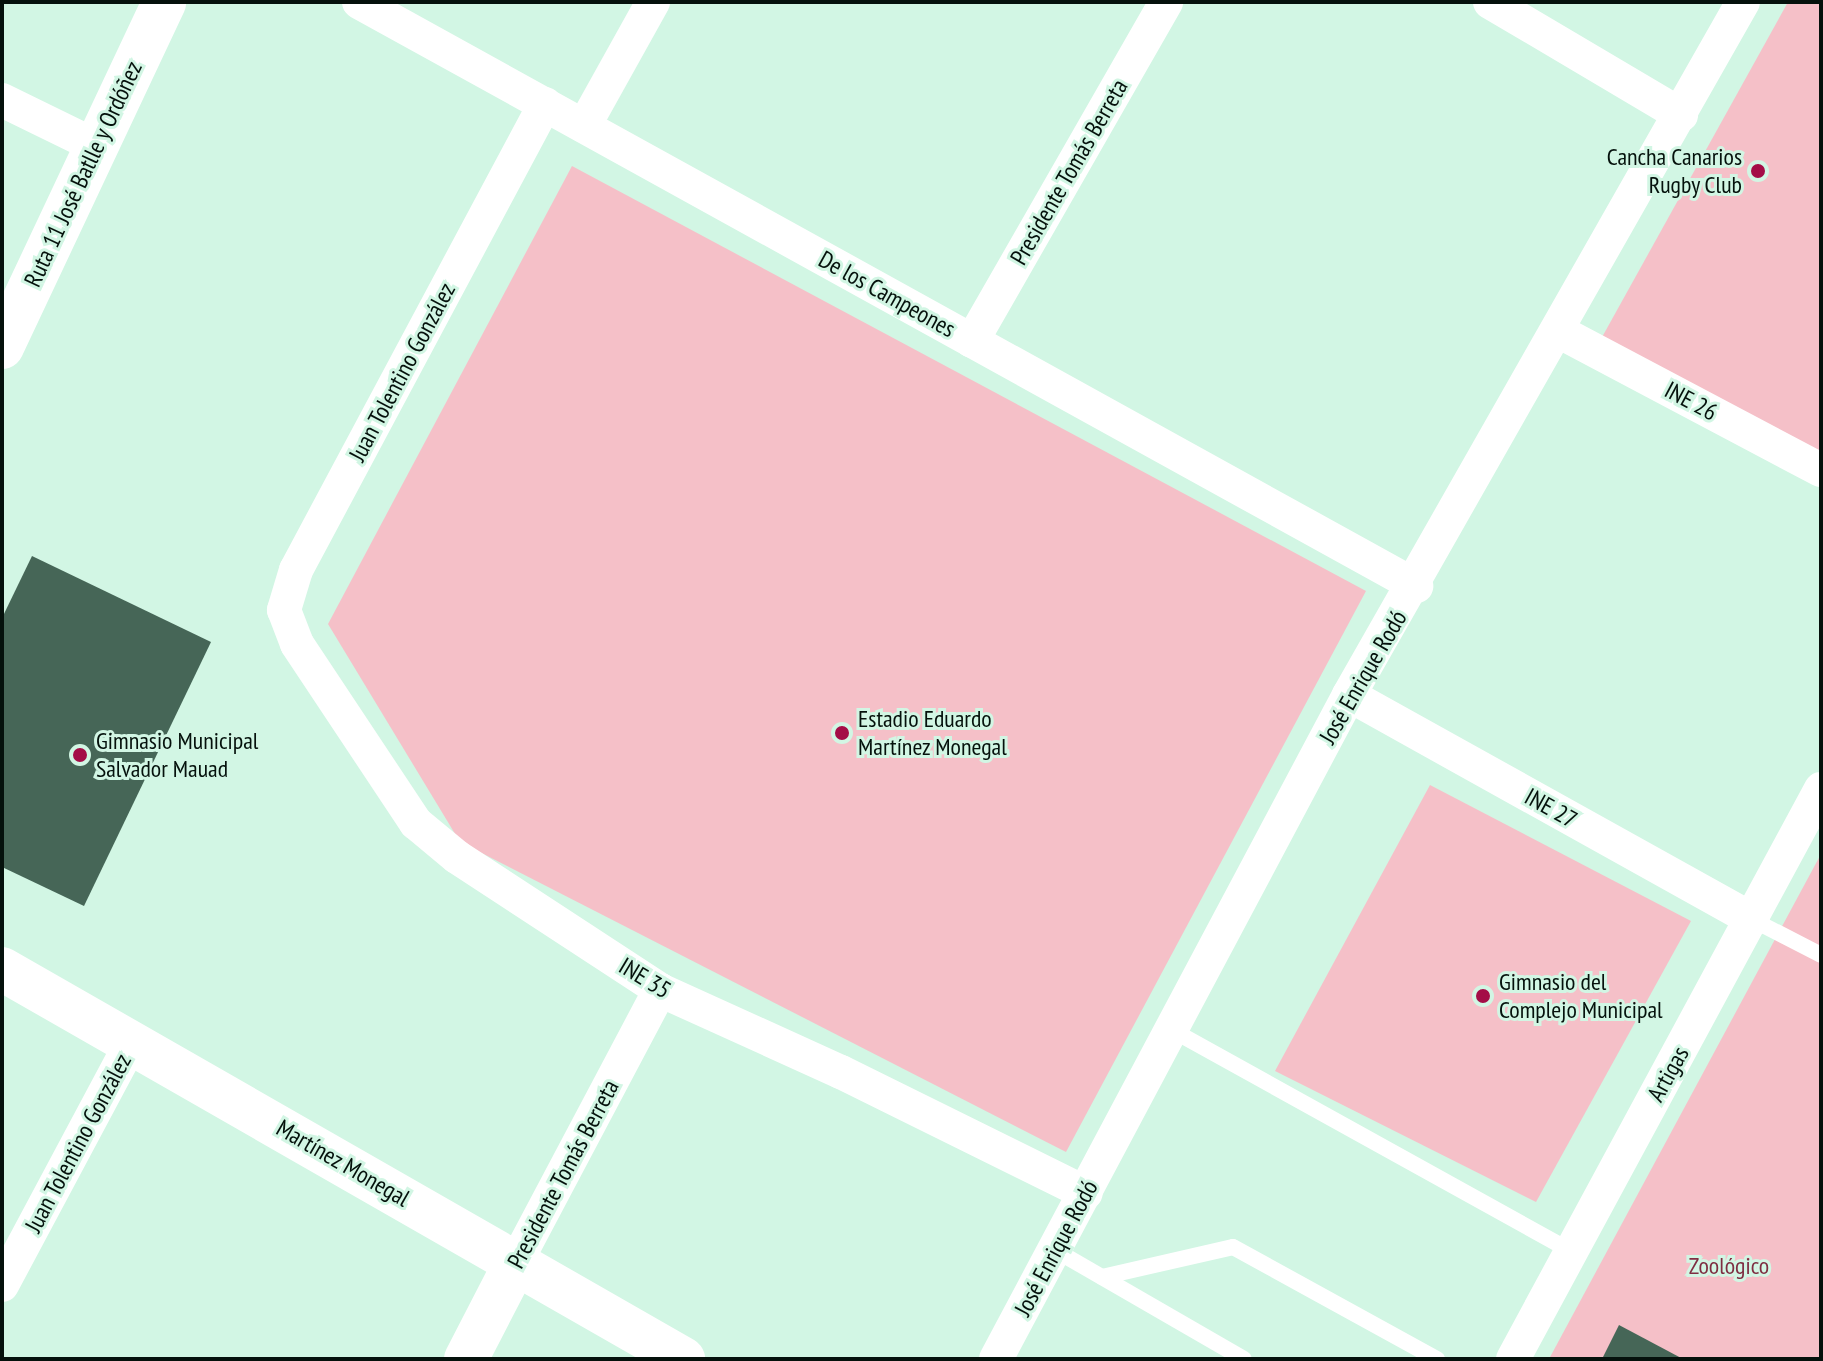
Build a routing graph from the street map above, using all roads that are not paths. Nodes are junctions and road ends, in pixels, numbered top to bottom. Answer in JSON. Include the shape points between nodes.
{"nodes":[{"id":1,"x":131,"y":2,"type":"edge"},
{"id":2,"x":164,"y":2,"type":"edge"},
{"id":3,"x":359,"y":2,"type":"edge"},
{"id":4,"x":653,"y":2,"type":"edge"},
{"id":5,"x":1166,"y":2,"type":"edge"},
{"id":6,"x":1490,"y":2,"type":"edge"},
{"id":7,"x":1743,"y":2,"type":"edge"},
{"id":8,"x":2,"y":100,"type":"edge"},
{"id":9,"x":545,"y":104,"type":"junction"},
{"id":10,"x":1681,"y":115,"type":"junction"},
{"id":11,"x":584,"y":126,"type":"junction"},
{"id":12,"x":85,"y":140,"type":"junction"},
{"id":13,"x":2,"y":279,"type":"edge"},
{"id":14,"x":1560,"y":332,"type":"junction"},
{"id":15,"x":972,"y":341,"type":"junction"},
{"id":16,"x":2,"y":347,"type":"edge"},
{"id":17,"x":1821,"y":470,"type":"edge"},
{"id":18,"x":1416,"y":586,"type":"junction"},
{"id":19,"x":297,"y":644,"type":"joint"},
{"id":20,"x":1349,"y":695,"type":"junction"},
{"id":21,"x":1821,"y":789,"type":"edge"},
{"id":22,"x":1753,"y":920,"type":"junction"},
{"id":23,"x":1821,"y":955,"type":"edge"},
{"id":24,"x":2,"y":969,"type":"edge"},
{"id":25,"x":660,"y":990,"type":"junction"},
{"id":26,"x":1172,"y":1030,"type":"junction"},
{"id":27,"x":131,"y":1043,"type":"junction"},
{"id":28,"x":1086,"y":1193,"type":"junction"},
{"id":29,"x":1055,"y":1250,"type":"junction"},
{"id":30,"x":1571,"y":1251,"type":"junction"},
{"id":31,"x":516,"y":1262,"type":"junction"},
{"id":32,"x":1102,"y":1277,"type":"junction"},
{"id":33,"x":2,"y":1285,"type":"edge"},
{"id":34,"x":466,"y":1359,"type":"edge"},
{"id":35,"x":683,"y":1359,"type":"edge"},
{"id":36,"x":996,"y":1359,"type":"edge"},
{"id":37,"x":1244,"y":1359,"type":"edge"},
{"id":38,"x":1437,"y":1359,"type":"edge"},
{"id":39,"x":1513,"y":1359,"type":"edge"}],
"edges":[{"from":1,"to":12,"type":"main road","name":"Ruta 11 José Batlle y Ordóñez"},
{"from":2,"to":12,"type":"main road","name":"Ruta 11 José Batlle y Ordóñez"},
{"from":3,"to":9,"type":"street","name":"De los Campeones"},
{"from":4,"to":11,"type":"street"},
{"from":5,"to":15,"type":"street","name":"Presidente Tomás Berreta"},
{"from":6,"to":10,"type":"street"},
{"from":7,"to":10,"type":"street","name":"José Enrique Rodó"},
{"from":8,"to":12,"type":"street"},
{"from":9,"to":11,"type":"street","name":"De los Campeones"},
{"from":9,"to":19,"type":"street","name":"Juan Tolentino González","via":[[296,570],[284,610]]},
{"from":10,"to":14,"type":"street","name":"José Enrique Rodó"},
{"from":11,"to":15,"type":"street","name":"De los Campeones"},
{"from":12,"to":13,"type":"main road","name":"Ruta 11 José Batlle y Ordóñez"},
{"from":12,"to":16,"type":"main road","name":"Ruta 11 José Batlle y Ordóñez"},
{"from":14,"to":17,"type":"street","name":"INE 26"},
{"from":14,"to":18,"type":"street","name":"José Enrique Rodó"},
{"from":15,"to":18,"type":"street","name":"De los Campeones"},
{"from":18,"to":20,"type":"street","name":"José Enrique Rodó"},
{"from":19,"to":25,"type":"street","name":"INE 35","via":[[416,823],[457,857]]},
{"from":20,"to":22,"type":"street","name":"INE 27"},
{"from":20,"to":26,"type":"street","name":"José Enrique Rodó"},
{"from":21,"to":22,"type":"street","name":"Artigas"},
{"from":22,"to":23,"type":"lane"},
{"from":22,"to":30,"type":"street","name":"Artigas"},
{"from":24,"to":27,"type":"main road","name":"Martínez Monegal"},
{"from":25,"to":28,"type":"street","name":"INE 35"},
{"from":25,"to":31,"type":"street","name":"Presidente Tomás Berreta"},
{"from":26,"to":28,"type":"street","name":"José Enrique Rodó"},
{"from":26,"to":30,"type":"lane"},
{"from":27,"to":31,"type":"main road","name":"Martínez Monegal"},
{"from":27,"to":33,"type":"street","name":"Juan Tolentino González"},
{"from":28,"to":29,"type":"street","name":"José Enrique Rodó"},
{"from":29,"to":32,"type":"lane"},
{"from":29,"to":36,"type":"street","name":"José Enrique Rodó"},
{"from":30,"to":39,"type":"street","name":"Artigas"},
{"from":31,"to":34,"type":"main road","name":"Presidente Tomás Berreta"},
{"from":31,"to":35,"type":"main road","name":"Martínez Monegal"},
{"from":32,"to":37,"type":"lane"},
{"from":32,"to":38,"type":"lane","via":[[1233,1247]]}]}
